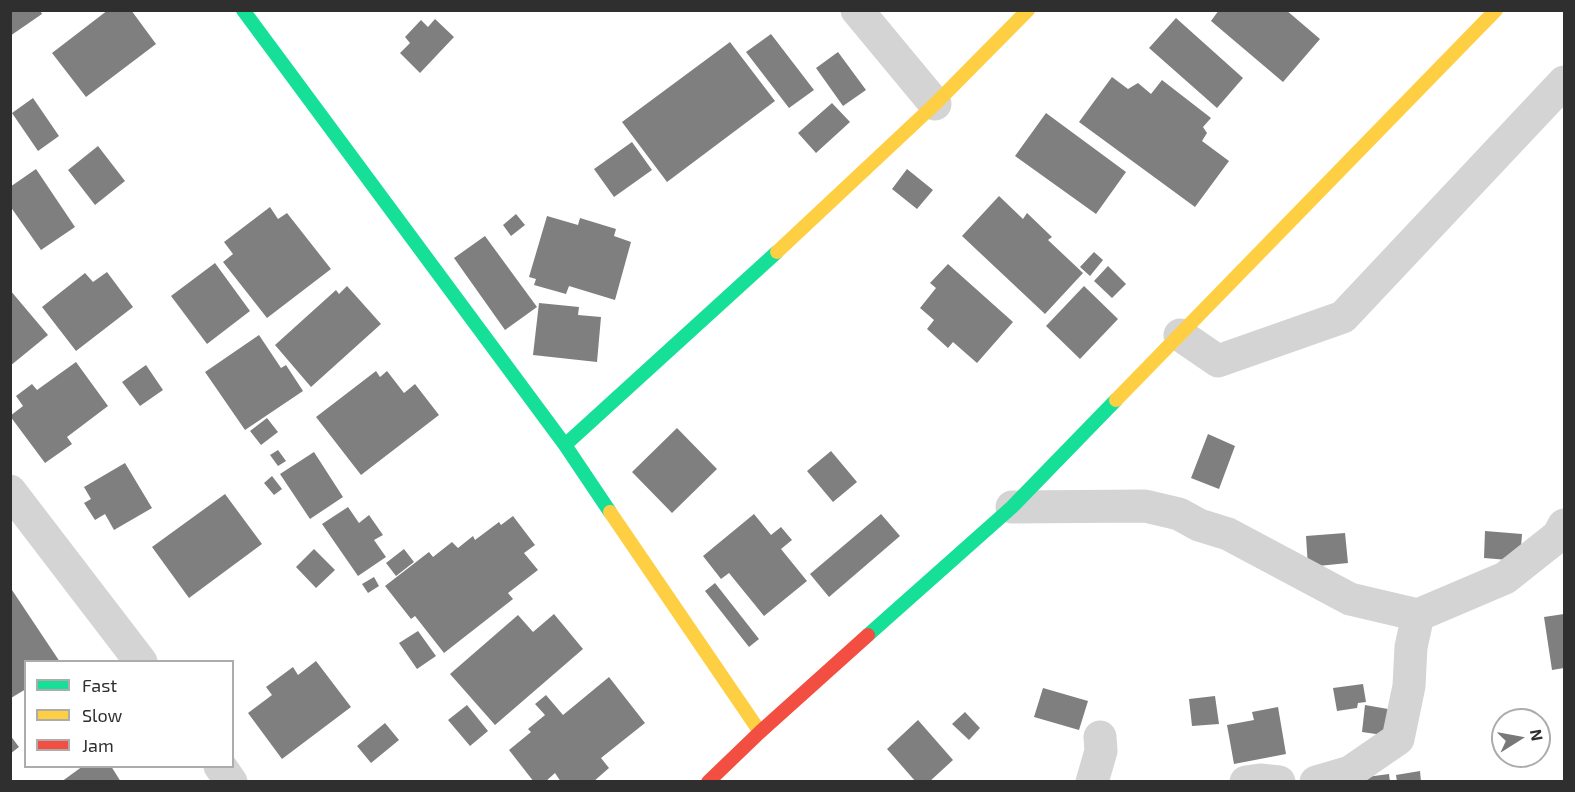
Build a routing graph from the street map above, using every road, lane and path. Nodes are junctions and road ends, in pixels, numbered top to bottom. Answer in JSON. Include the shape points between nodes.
{"nodes":[{"id":1,"x":243,"y":10,"type":"edge"},
{"id":2,"x":857,"y":10,"type":"edge"},
{"id":3,"x":1028,"y":10,"type":"edge"},
{"id":4,"x":1496,"y":10,"type":"edge"},
{"id":5,"x":1564,"y":82,"type":"edge"},
{"id":6,"x":935,"y":104,"type":"junction"},
{"id":7,"x":1180,"y":335,"type":"junction"},
{"id":8,"x":565,"y":445,"type":"junction"},
{"id":9,"x":12,"y":495,"type":"edge"},
{"id":10,"x":1012,"y":507,"type":"junction"},
{"id":11,"x":1564,"y":525,"type":"edge"},
{"id":12,"x":1418,"y":615,"type":"junction"},
{"id":13,"x":139,"y":660,"type":"edge"},
{"id":14,"x":760,"y":732,"type":"junction"},
{"id":15,"x":1100,"y":737,"type":"dead end"},
{"id":16,"x":221,"y":768,"type":"edge"},
{"id":17,"x":231,"y":782,"type":"edge"},
{"id":18,"x":708,"y":782,"type":"edge"},
{"id":19,"x":1092,"y":782,"type":"edge"},
{"id":20,"x":1245,"y":782,"type":"edge"},
{"id":21,"x":1279,"y":782,"type":"edge"},
{"id":22,"x":1316,"y":782,"type":"edge"}],
"edges":[{"from":1,"to":8,"type":"street"},
{"from":2,"to":6,"type":"street"},
{"from":3,"to":6,"type":"street"},
{"from":4,"to":7,"type":"street"},
{"from":5,"to":7,"type":"street","via":[[1343,317],[1218,361]]},
{"from":6,"to":8,"type":"street"},
{"from":7,"to":10,"type":"street"},
{"from":8,"to":14,"type":"street"},
{"from":9,"to":13,"type":"street"},
{"from":10,"to":12,"type":"street","via":[[1145,506],[1179,514],[1228,534],[1350,599]]},
{"from":10,"to":14,"type":"street"},
{"from":11,"to":12,"type":"street","via":[[1558,536],[1505,578]]},
{"from":12,"to":22,"type":"street","via":[[1398,739],[1350,772]]},
{"from":14,"to":18,"type":"street"},
{"from":15,"to":19,"type":"street","via":[[1101,751]]},
{"from":16,"to":17,"type":"street"},
{"from":20,"to":21,"type":"street"}]}
